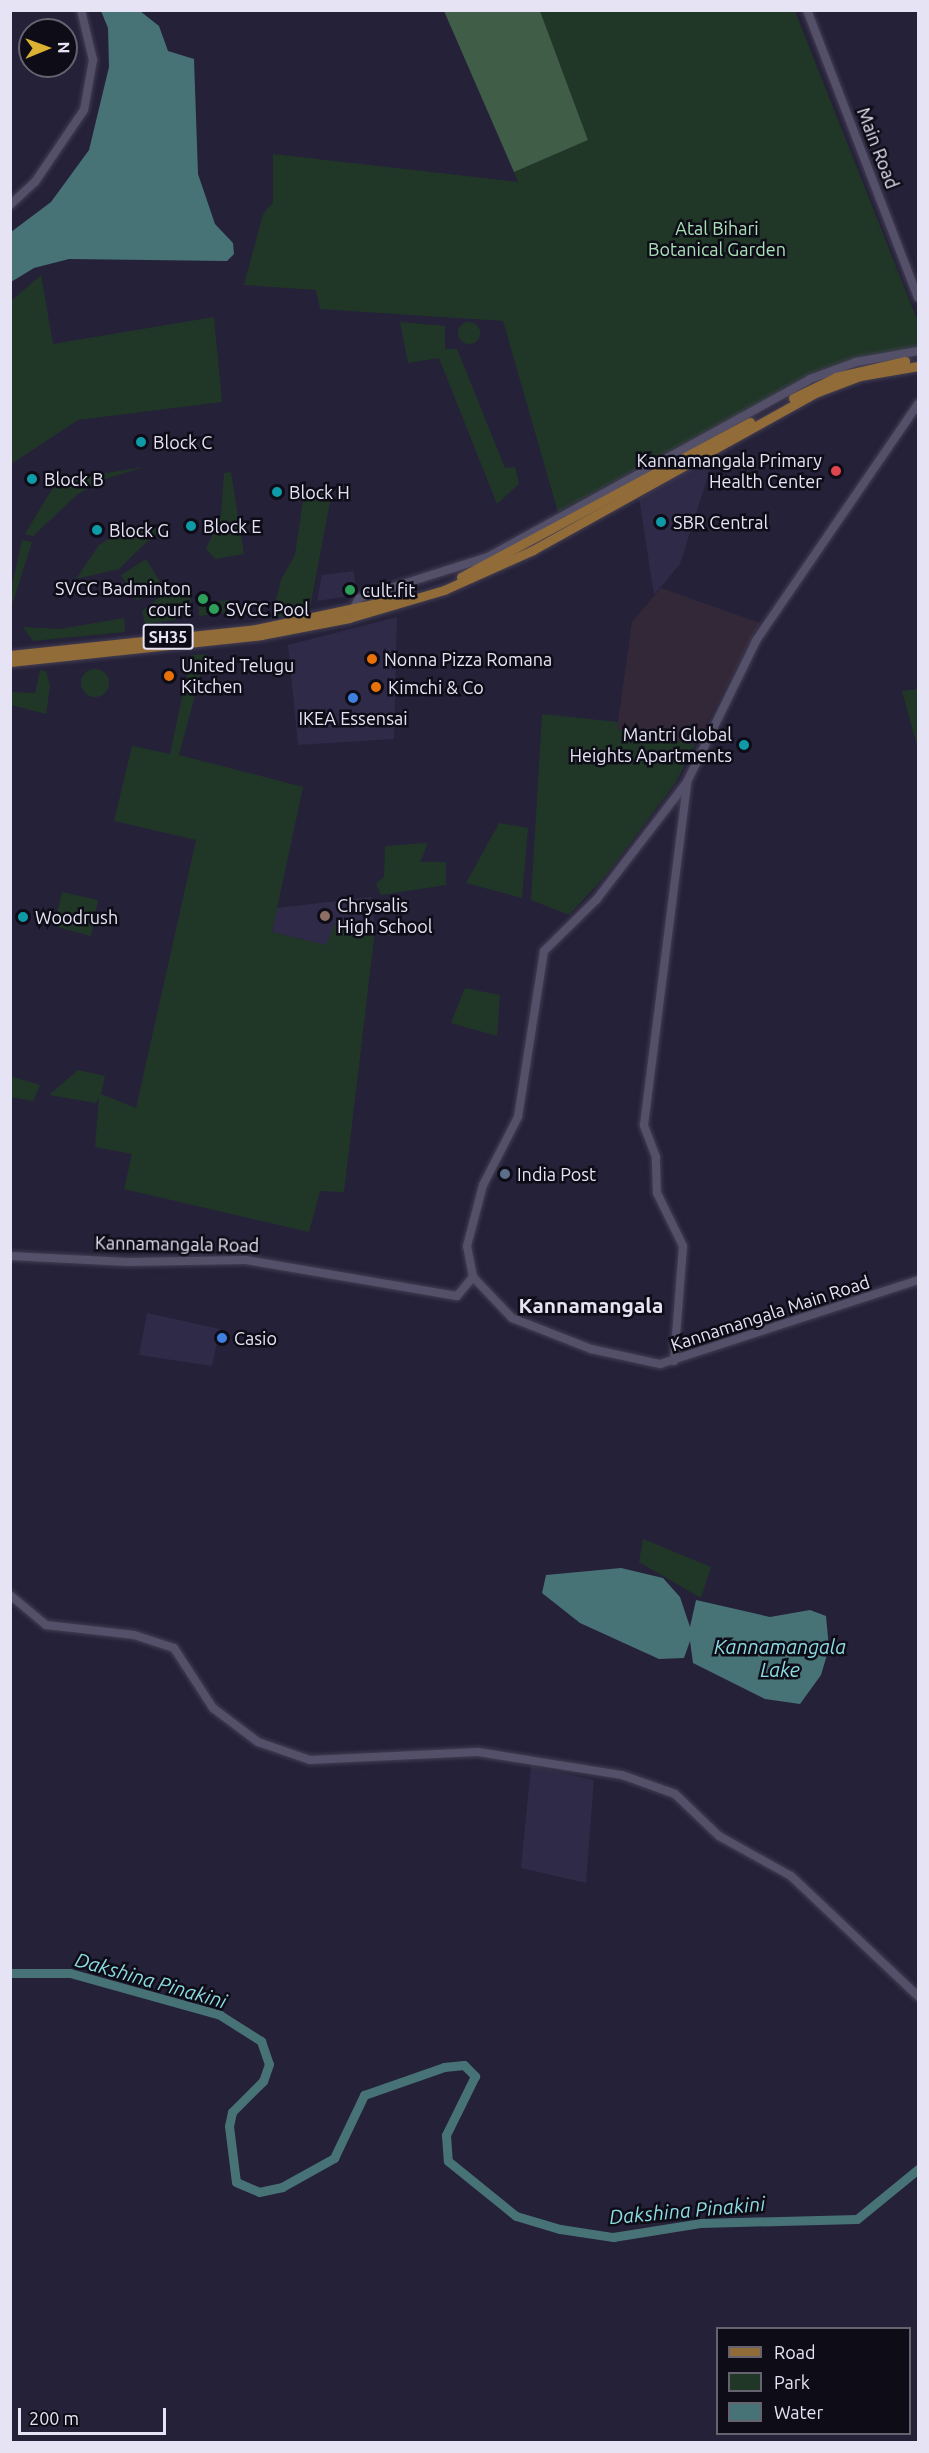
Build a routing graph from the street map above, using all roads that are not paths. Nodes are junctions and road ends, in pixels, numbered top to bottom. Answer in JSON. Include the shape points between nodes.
{"nodes":[{"id":1,"x":81,"y":10,"type":"edge"},
{"id":2,"x":807,"y":10,"type":"edge"},
{"id":3,"x":10,"y":205,"type":"edge"},
{"id":4,"x":918,"y":297,"type":"edge"},
{"id":5,"x":918,"y":351,"type":"edge"},
{"id":6,"x":918,"y":360,"type":"edge"},
{"id":7,"x":918,"y":366,"type":"edge"},
{"id":8,"x":918,"y":404,"type":"edge"},
{"id":9,"x":353,"y":610,"type":"junction"},
{"id":10,"x":202,"y":638,"type":"junction"},
{"id":11,"x":10,"y":655,"type":"edge"},
{"id":12,"x":10,"y":662,"type":"edge"},
{"id":13,"x":687,"y":782,"type":"junction"},
{"id":14,"x":10,"y":1257,"type":"edge"},
{"id":15,"x":473,"y":1277,"type":"junction"},
{"id":16,"x":918,"y":1280,"type":"edge"},
{"id":17,"x":674,"y":1361,"type":"junction"},
{"id":18,"x":10,"y":1595,"type":"edge"},
{"id":19,"x":918,"y":1996,"type":"edge"}],
"edges":[{"from":1,"to":3,"type":"street","via":[[93,60],[84,110],[35,182]]},
{"from":2,"to":4,"type":"street","name":"Main Road"},
{"from":5,"to":9,"type":"street","via":[[856,362],[810,379],[488,557],[359,598]]},
{"from":6,"to":9,"type":"main road","number":"SH35","via":[[879,365],[813,387],[493,563]]},
{"from":7,"to":10,"type":"main road","number":"SH35","via":[[815,393],[488,573],[349,618]]},
{"from":8,"to":13,"type":"street","via":[[756,641]]},
{"from":9,"to":10,"type":"main road","number":"SH35"},
{"from":10,"to":11,"type":"main road","number":"SH35"},
{"from":10,"to":12,"type":"main road","number":"SH35"},
{"from":13,"to":15,"type":"street","via":[[597,899],[544,951],[518,1117],[472,1216],[467,1246]]},
{"from":13,"to":17,"type":"street","via":[[644,1125],[656,1157],[657,1193],[683,1246]]},
{"from":14,"to":15,"type":"street","name":"Kannamangala Road","via":[[128,1262],[246,1260],[457,1296]]},
{"from":15,"to":17,"type":"street","name":"Kannamangala Main Road","via":[[512,1318],[553,1335],[660,1364]]},
{"from":16,"to":17,"type":"street","name":"Kannamangala Main Road"},
{"from":18,"to":19,"type":"street","via":[[46,1625],[134,1635],[174,1648],[213,1708],[258,1742],[310,1760],[478,1752],[622,1775],[675,1794],[719,1836],[791,1876]]}]}
